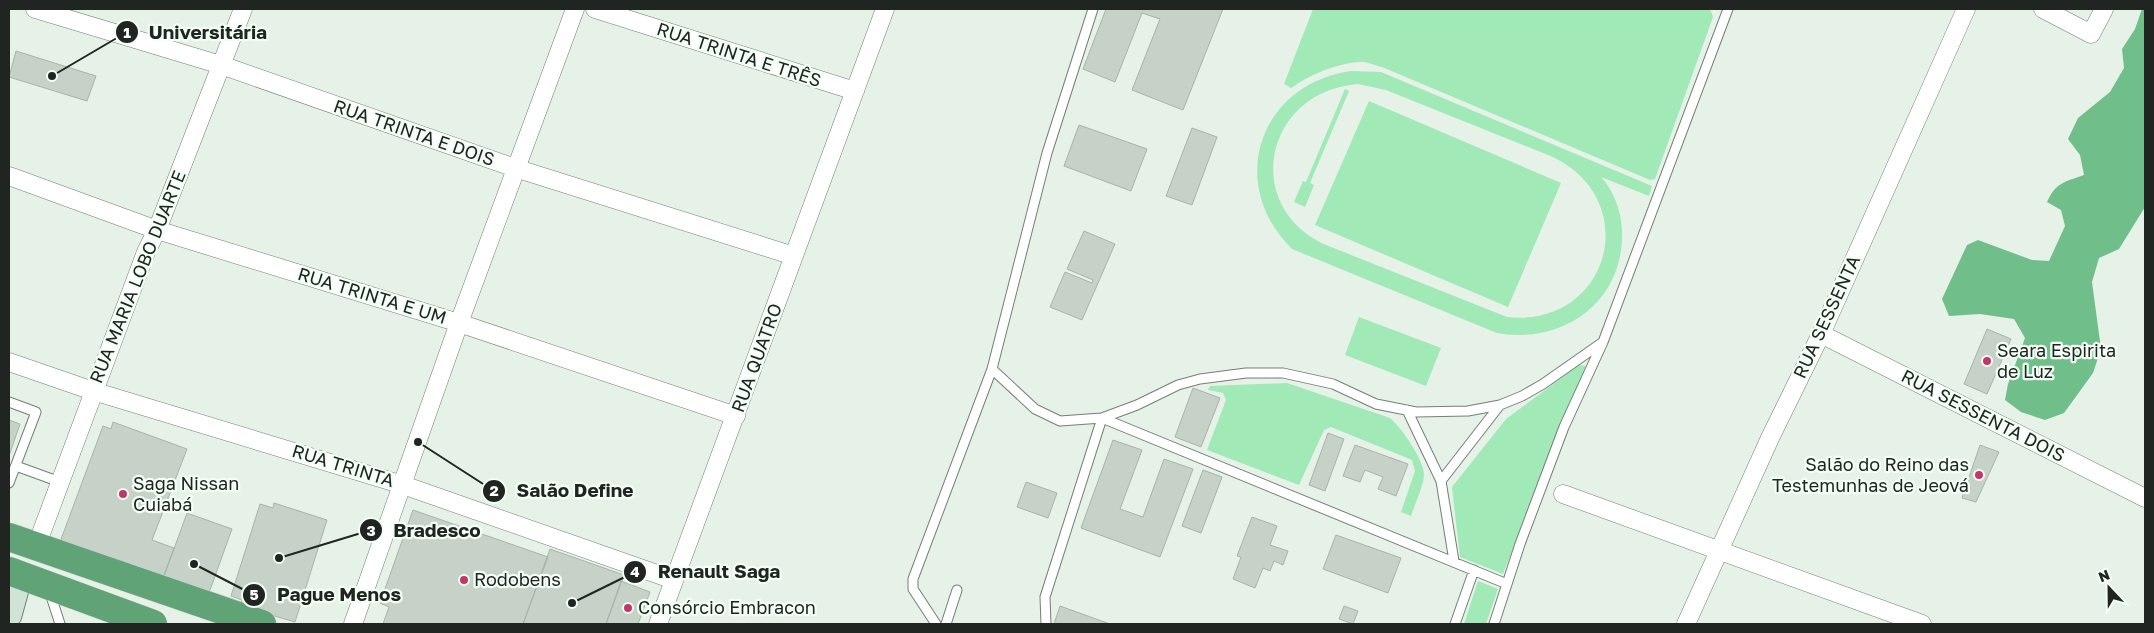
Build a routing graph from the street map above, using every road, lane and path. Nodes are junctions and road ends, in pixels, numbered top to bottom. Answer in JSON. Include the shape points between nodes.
{"nodes":[{"id":1,"x":35,"y":9,"type":"edge"},
{"id":2,"x":243,"y":9,"type":"edge"},
{"id":3,"x":575,"y":9,"type":"edge"},
{"id":4,"x":595,"y":9,"type":"edge"},
{"id":5,"x":885,"y":9,"type":"edge"},
{"id":6,"x":1093,"y":9,"type":"edge"},
{"id":7,"x":1728,"y":9,"type":"edge"},
{"id":8,"x":1966,"y":9,"type":"edge"},
{"id":9,"x":2043,"y":9,"type":"edge"},
{"id":10,"x":2104,"y":9,"type":"edge"},
{"id":11,"x":221,"y":65,"type":"junction"},
{"id":12,"x":855,"y":92,"type":"junction"},
{"id":13,"x":515,"y":168,"type":"junction"},
{"id":14,"x":9,"y":176,"type":"edge"},
{"id":15,"x":157,"y":230,"type":"junction"},
{"id":16,"x":794,"y":256,"type":"junction"},
{"id":17,"x":459,"y":322,"type":"junction"},
{"id":18,"x":1821,"y":334,"type":"junction"},
{"id":19,"x":1602,"y":342,"type":"junction"},
{"id":20,"x":9,"y":362,"type":"edge"},
{"id":21,"x":992,"y":369,"type":"junction"},
{"id":22,"x":93,"y":391,"type":"junction"},
{"id":23,"x":9,"y":402,"type":"edge"},
{"id":24,"x":1500,"y":405,"type":"junction"},
{"id":25,"x":1408,"y":410,"type":"junction"},
{"id":26,"x":736,"y":416,"type":"junction"},
{"id":27,"x":1102,"y":418,"type":"junction"},
{"id":28,"x":16,"y":466,"type":"junction"},
{"id":29,"x":1442,"y":481,"type":"junction"},
{"id":30,"x":60,"y":482,"type":"junction"},
{"id":31,"x":9,"y":484,"type":"edge"},
{"id":32,"x":403,"y":484,"type":"junction"},
{"id":33,"x":1563,"y":494,"type":"dead end"},
{"id":34,"x":2145,"y":498,"type":"edge"},
{"id":35,"x":9,"y":534,"type":"edge"},
{"id":36,"x":36,"y":546,"type":"junction"},
{"id":37,"x":1720,"y":550,"type":"junction"},
{"id":38,"x":1454,"y":561,"type":"junction"},
{"id":39,"x":1474,"y":570,"type":"junction"},
{"id":40,"x":14,"y":573,"type":"edge"},
{"id":41,"x":674,"y":580,"type":"junction"},
{"id":42,"x":1507,"y":584,"type":"junction"},
{"id":43,"x":48,"y":585,"type":"junction"},
{"id":44,"x":957,"y":590,"type":"dead end"},
{"id":45,"x":9,"y":616,"type":"edge"},
{"id":46,"x":60,"y":624,"type":"edge"},
{"id":47,"x":154,"y":624,"type":"edge"},
{"id":48,"x":262,"y":624,"type":"edge"},
{"id":49,"x":353,"y":624,"type":"edge"},
{"id":50,"x":658,"y":624,"type":"edge"},
{"id":51,"x":936,"y":624,"type":"edge"},
{"id":52,"x":946,"y":624,"type":"edge"},
{"id":53,"x":1046,"y":624,"type":"edge"},
{"id":54,"x":1455,"y":624,"type":"edge"},
{"id":55,"x":1494,"y":624,"type":"edge"},
{"id":56,"x":1686,"y":624,"type":"edge"},
{"id":57,"x":1922,"y":624,"type":"edge"}],
"edges":[{"from":1,"to":11,"type":"street","name":"RUA TRINTA E DOIS"},
{"from":2,"to":11,"type":"street","name":"RUA MARIA LOBO DUARTE"},
{"from":3,"to":13,"type":"street"},
{"from":4,"to":12,"type":"street","name":"RUA TRINTA E TRÊS"},
{"from":5,"to":12,"type":"street","name":"RUA QUATRO"},
{"from":6,"to":21,"type":"lane","via":[[1047,153]]},
{"from":7,"to":19,"type":"lane"},
{"from":8,"to":18,"type":"street","name":"RUA SESSENTA"},
{"from":9,"to":10,"type":"street","via":[[2091,34]]},
{"from":11,"to":13,"type":"street","name":"RUA TRINTA E DOIS"},
{"from":11,"to":15,"type":"street","name":"RUA MARIA LOBO DUARTE"},
{"from":12,"to":16,"type":"street","name":"RUA QUATRO"},
{"from":13,"to":16,"type":"street","name":"RUA TRINTA E DOIS"},
{"from":13,"to":17,"type":"street"},
{"from":14,"to":15,"type":"street","name":"RUA TRINTA E UM"},
{"from":15,"to":17,"type":"street","name":"RUA TRINTA E UM"},
{"from":15,"to":22,"type":"street","name":"RUA MARIA LOBO DUARTE"},
{"from":16,"to":26,"type":"street","name":"RUA QUATRO"},
{"from":17,"to":26,"type":"street","name":"RUA TRINTA E UM"},
{"from":17,"to":32,"type":"street"},
{"from":18,"to":34,"type":"street","name":"RUA SESSENTA DOIS"},
{"from":18,"to":37,"type":"street","name":"RUA SESSENTA"},
{"from":19,"to":24,"type":"lane","via":[[1543,384]]},
{"from":19,"to":42,"type":"lane","via":[[1564,427]]},
{"from":20,"to":22,"type":"street","name":"RUA TRINTA"},
{"from":21,"to":27,"type":"lane","via":[[1035,409],[1060,421]]},
{"from":21,"to":51,"type":"lane","via":[[913,579],[913,589]]},
{"from":22,"to":30,"type":"street","name":"RUA MARIA LOBO DUARTE"},
{"from":22,"to":32,"type":"street","name":"RUA TRINTA"},
{"from":23,"to":28,"type":"lane","via":[[36,412]]},
{"from":24,"to":25,"type":"lane","via":[[1468,411]]},
{"from":24,"to":29,"type":"lane"},
{"from":25,"to":27,"type":"lane","via":[[1376,404],[1333,384],[1300,376],[1246,373],[1178,385]]},
{"from":25,"to":29,"type":"lane"},
{"from":26,"to":41,"type":"street","name":"RUA QUATRO"},
{"from":27,"to":38,"type":"lane"},
{"from":27,"to":53,"type":"lane","via":[[1045,597]]},
{"from":28,"to":30,"type":"lane"},
{"from":28,"to":31,"type":"lane"},
{"from":29,"to":38,"type":"lane"},
{"from":30,"to":36,"type":"street","name":"RUA MARIA LOBO DUARTE"},
{"from":32,"to":41,"type":"street","name":"RUA TRINTA"},
{"from":32,"to":49,"type":"street"},
{"from":33,"to":37,"type":"street"},
{"from":35,"to":36,"type":"highway"},
{"from":36,"to":48,"type":"highway"},
{"from":37,"to":56,"type":"street","name":"RUA SESSENTA"},
{"from":37,"to":57,"type":"street"},
{"from":38,"to":39,"type":"lane"},
{"from":39,"to":42,"type":"lane"},
{"from":39,"to":54,"type":"lane"},
{"from":40,"to":43,"type":"highway"},
{"from":40,"to":45,"type":"street"},
{"from":41,"to":50,"type":"street","name":"RUA QUATRO"},
{"from":42,"to":55,"type":"lane"},
{"from":43,"to":46,"type":"lane"},
{"from":43,"to":47,"type":"highway"},
{"from":44,"to":52,"type":"lane"}]}
